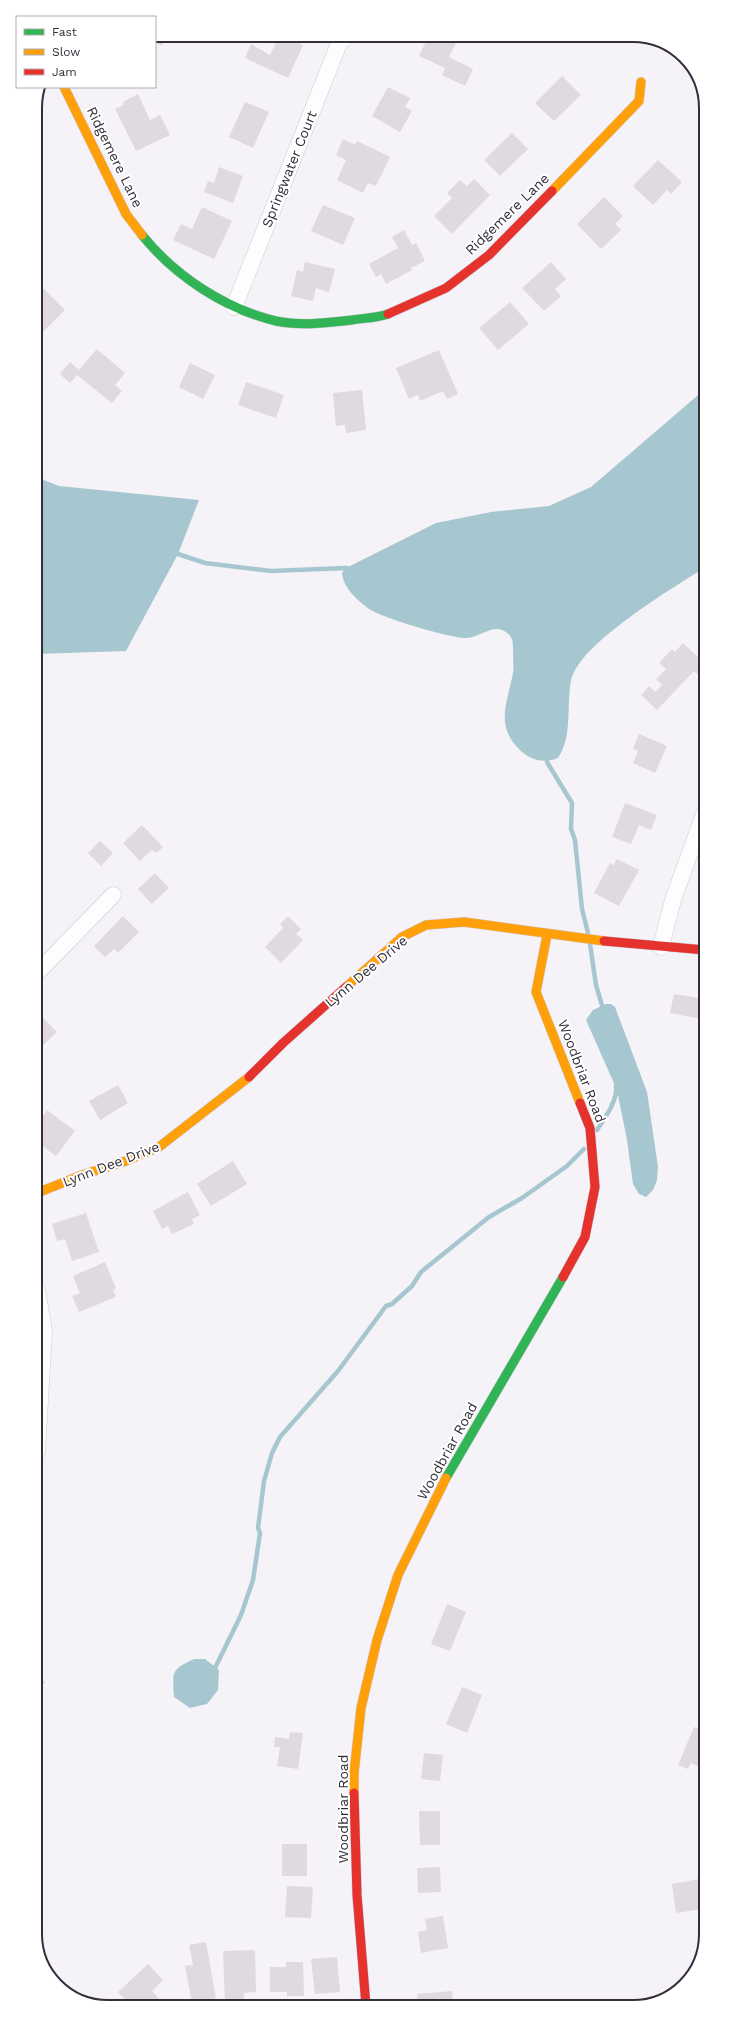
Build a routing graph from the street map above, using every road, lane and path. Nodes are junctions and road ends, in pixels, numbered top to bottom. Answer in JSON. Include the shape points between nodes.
{"nodes":[{"id":1,"x":340,"y":42,"type":"edge"},
{"id":2,"x":641,"y":82,"type":"dead end"},
{"id":3,"x":64,"y":88,"type":"edge"},
{"id":4,"x":234,"y":307,"type":"junction"},
{"id":5,"x":699,"y":827,"type":"edge"},
{"id":6,"x":113,"y":895,"type":"dead end"},
{"id":7,"x":547,"y":934,"type":"junction"},
{"id":8,"x":661,"y":947,"type":"junction"},
{"id":9,"x":699,"y":949,"type":"edge"},
{"id":10,"x":42,"y":968,"type":"edge"},
{"id":11,"x":42,"y":1191,"type":"edge"},
{"id":12,"x":42,"y":1319,"type":"edge"},
{"id":13,"x":42,"y":1366,"type":"edge"},
{"id":14,"x":366,"y":2000,"type":"edge"}],
"edges":[{"from":1,"to":4,"type":"street","name":"Springwater Court"},
{"from":2,"to":4,"type":"street","name":"Ridgemere Lane","via":[[639,101],[489,255],[446,288],[385,315],[324,324],[277,321]]},
{"from":3,"to":4,"type":"street","name":"Ridgemere Lane","via":[[126,214],[155,251],[190,280]]},
{"from":5,"to":8,"type":"street","via":[[673,900]]},
{"from":6,"to":10,"type":"street"},
{"from":7,"to":8,"type":"street","name":"Lynn Dee Drive"},
{"from":7,"to":11,"type":"street","name":"Lynn Dee Drive","via":[[448,922],[426,925],[402,937],[283,1043],[242,1084],[159,1147]]},
{"from":7,"to":14,"type":"street","name":"Woodbriar Road","via":[[536,992],[590,1128],[595,1187],[585,1237],[536,1326],[454,1461],[398,1574],[377,1640],[361,1708],[354,1773],[357,1895]]},
{"from":8,"to":9,"type":"street","name":"Lynn Dee Drive"},
{"from":12,"to":13,"type":"street"}]}
